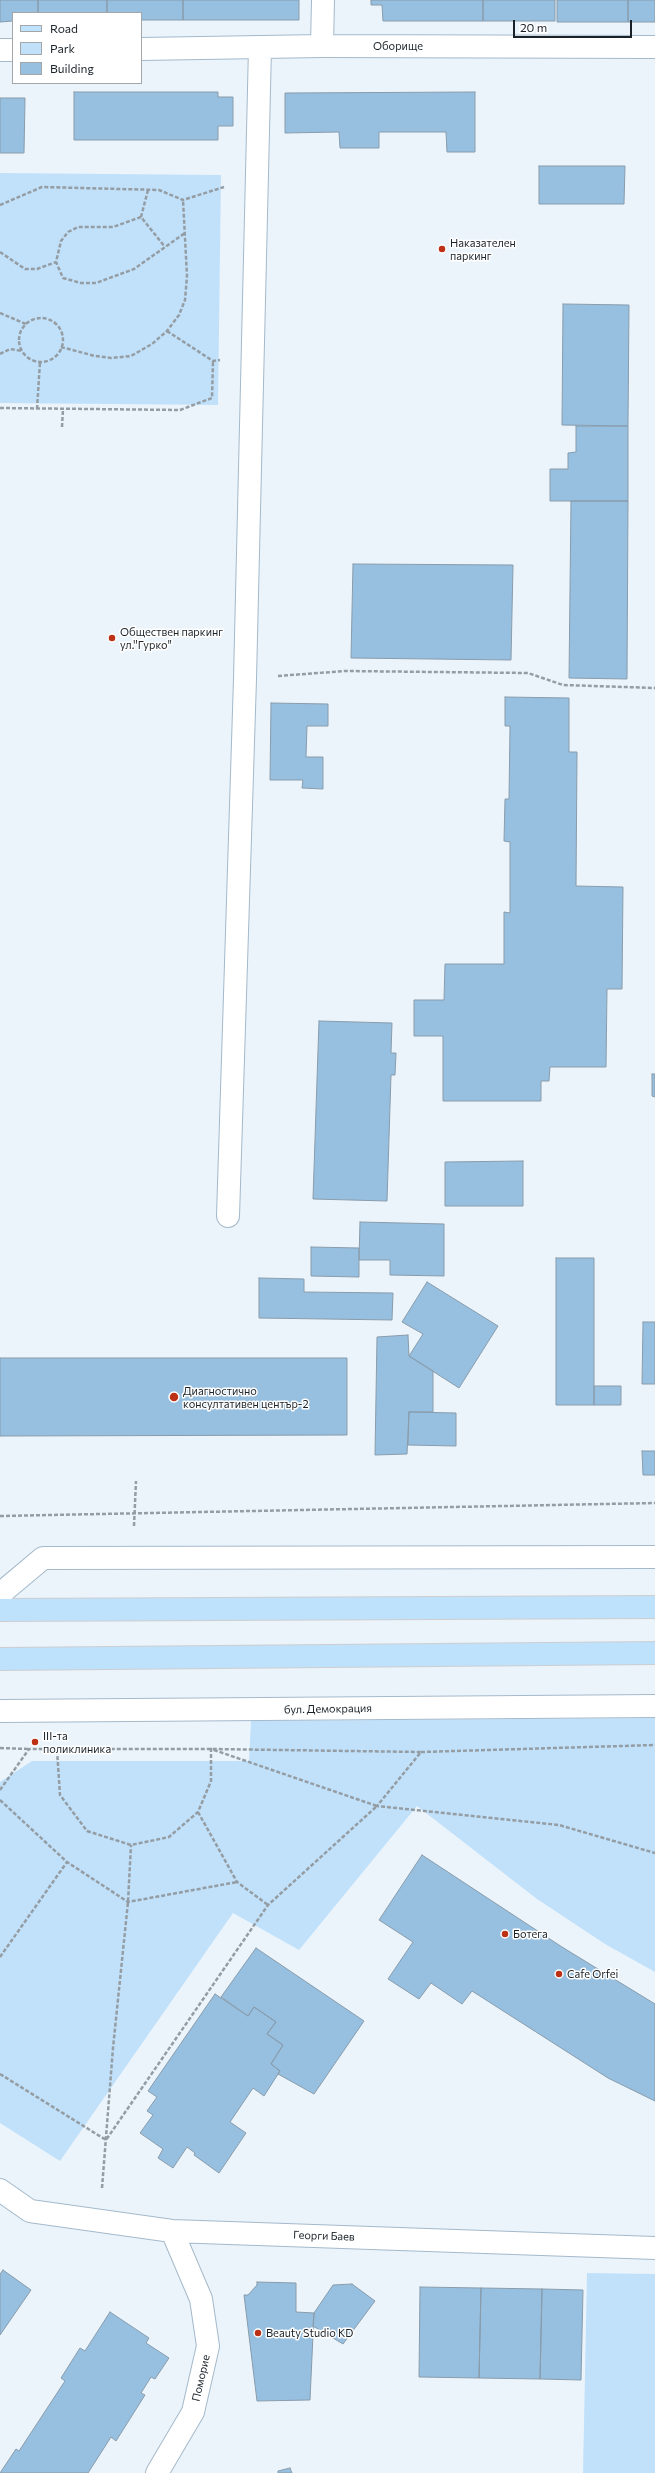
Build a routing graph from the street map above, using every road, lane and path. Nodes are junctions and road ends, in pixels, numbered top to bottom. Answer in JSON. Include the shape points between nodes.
{"nodes":[{"id":1,"x":323,"y":0,"type":"edge"},
{"id":2,"x":322,"y":46,"type":"junction"},
{"id":3,"x":260,"y":47,"type":"junction"},
{"id":4,"x":655,"y":47,"type":"edge"},
{"id":5,"x":142,"y":49,"type":"edge"},
{"id":6,"x":0,"y":50,"type":"edge"},
{"id":7,"x":12,"y":50,"type":"edge"},
{"id":8,"x":256,"y":177,"type":"junction"},
{"id":9,"x":148,"y":190,"type":"junction"},
{"id":10,"x":184,"y":200,"type":"junction"},
{"id":11,"x":0,"y":205,"type":"edge"},
{"id":12,"x":141,"y":217,"type":"junction"},
{"id":13,"x":185,"y":233,"type":"junction"},
{"id":14,"x":165,"y":247,"type":"junction"},
{"id":15,"x":0,"y":252,"type":"edge"},
{"id":16,"x":56,"y":262,"type":"junction"},
{"id":17,"x":0,"y":313,"type":"edge"},
{"id":18,"x":26,"y":324,"type":"junction"},
{"id":19,"x":167,"y":331,"type":"junction"},
{"id":20,"x":61,"y":347,"type":"junction"},
{"id":21,"x":22,"y":351,"type":"junction"},
{"id":22,"x":0,"y":354,"type":"edge"},
{"id":23,"x":40,"y":362,"type":"junction"},
{"id":24,"x":0,"y":408,"type":"edge"},
{"id":25,"x":37,"y":409,"type":"junction"},
{"id":26,"x":63,"y":409,"type":"junction"},
{"id":27,"x":62,"y":427,"type":"dead end"},
{"id":28,"x":245,"y":679,"type":"junction"},
{"id":29,"x":655,"y":688,"type":"edge"},
{"id":30,"x":228,"y":1216,"type":"dead end"},
{"id":31,"x":655,"y":1503,"type":"edge"},
{"id":32,"x":0,"y":1516,"type":"edge"},
{"id":33,"x":655,"y":1557,"type":"edge"},
{"id":34,"x":0,"y":1594,"type":"edge"},
{"id":35,"x":655,"y":1607,"type":"edge"},
{"id":36,"x":0,"y":1610,"type":"edge"},
{"id":37,"x":655,"y":1653,"type":"edge"},
{"id":38,"x":0,"y":1659,"type":"edge"},
{"id":39,"x":655,"y":1706,"type":"edge"},
{"id":40,"x":0,"y":1711,"type":"edge"},
{"id":41,"x":655,"y":1745,"type":"edge"},
{"id":42,"x":0,"y":1748,"type":"edge"},
{"id":43,"x":211,"y":1749,"type":"junction"},
{"id":44,"x":29,"y":1750,"type":"junction"},
{"id":45,"x":57,"y":1750,"type":"junction"},
{"id":46,"x":421,"y":1752,"type":"junction"},
{"id":47,"x":0,"y":1790,"type":"edge"},
{"id":48,"x":0,"y":1800,"type":"edge"},
{"id":49,"x":377,"y":1806,"type":"junction"},
{"id":50,"x":198,"y":1812,"type":"junction"},
{"id":51,"x":130,"y":1845,"type":"junction"},
{"id":52,"x":655,"y":1853,"type":"edge"},
{"id":53,"x":67,"y":1862,"type":"junction"},
{"id":54,"x":237,"y":1882,"type":"junction"},
{"id":55,"x":128,"y":1902,"type":"junction"},
{"id":56,"x":268,"y":1905,"type":"junction"},
{"id":57,"x":0,"y":1957,"type":"edge"},
{"id":58,"x":0,"y":2074,"type":"edge"},
{"id":59,"x":106,"y":2140,"type":"junction"},
{"id":60,"x":0,"y":2190,"type":"edge"},
{"id":61,"x":100,"y":2221,"type":"junction"},
{"id":62,"x":172,"y":2231,"type":"junction"},
{"id":63,"x":655,"y":2248,"type":"edge"},
{"id":64,"x":157,"y":2473,"type":"edge"}],
"edges":[{"from":1,"to":2,"type":"street"},
{"from":2,"to":3,"type":"street","name":"Оборище"},
{"from":2,"to":4,"type":"street","name":"Оборище"},
{"from":3,"to":5,"type":"street","name":"Оборище"},
{"from":3,"to":8,"type":"street"},
{"from":6,"to":7,"type":"street"},
{"from":8,"to":10,"type":"path"},
{"from":8,"to":28,"type":"street"},
{"from":9,"to":10,"type":"path","via":[[159,190]]},
{"from":9,"to":11,"type":"path","via":[[42,187]]},
{"from":9,"to":12,"type":"path"},
{"from":10,"to":13,"type":"path"},
{"from":12,"to":14,"type":"path"},
{"from":12,"to":16,"type":"path","via":[[113,227],[78,227],[68,232],[61,241]]},
{"from":13,"to":14,"type":"path"},
{"from":13,"to":19,"type":"path","via":[[185,300],[179,315]]},
{"from":14,"to":16,"type":"path","via":[[134,269],[96,283],[81,283],[63,278]]},
{"from":15,"to":16,"type":"path","via":[[25,269],[37,269]]},
{"from":17,"to":18,"type":"path"},
{"from":18,"to":20,"type":"path","via":[[39,318],[52,322],[61,333]]},
{"from":18,"to":21,"type":"path","via":[[19,337]]},
{"from":19,"to":20,"type":"path","via":[[152,344],[131,356],[95,356]]},
{"from":19,"to":26,"type":"path","via":[[213,361],[212,398],[180,410]]},
{"from":20,"to":23,"type":"path","via":[[53,358]]},
{"from":21,"to":22,"type":"path","via":[[10,349]]},
{"from":21,"to":23,"type":"path","via":[[26,357]]},
{"from":23,"to":25,"type":"path"},
{"from":24,"to":25,"type":"path"},
{"from":25,"to":26,"type":"path"},
{"from":26,"to":27,"type":"path"},
{"from":28,"to":29,"type":"path","via":[[345,671],[528,673],[563,685]]},
{"from":28,"to":30,"type":"street"},
{"from":31,"to":32,"type":"path"},
{"from":33,"to":34,"type":"street","via":[[43,1558]]},
{"from":35,"to":36,"type":"main road"},
{"from":37,"to":38,"type":"main road"},
{"from":39,"to":40,"type":"street","name":"бул. Демокрация"},
{"from":41,"to":46,"type":"path"},
{"from":42,"to":44,"type":"path"},
{"from":43,"to":45,"type":"path"},
{"from":43,"to":46,"type":"path"},
{"from":43,"to":49,"type":"path"},
{"from":43,"to":50,"type":"path","via":[[211,1781]]},
{"from":44,"to":45,"type":"path"},
{"from":44,"to":47,"type":"path"},
{"from":45,"to":51,"type":"path","via":[[60,1795],[87,1831]]},
{"from":46,"to":49,"type":"path"},
{"from":48,"to":53,"type":"path"},
{"from":49,"to":52,"type":"path","via":[[559,1825]]},
{"from":49,"to":56,"type":"path"},
{"from":50,"to":51,"type":"path","via":[[169,1837]]},
{"from":50,"to":54,"type":"path"},
{"from":51,"to":55,"type":"path"},
{"from":53,"to":55,"type":"path"},
{"from":53,"to":57,"type":"path"},
{"from":54,"to":55,"type":"path"},
{"from":54,"to":56,"type":"path"},
{"from":55,"to":59,"type":"path"},
{"from":56,"to":59,"type":"path"},
{"from":58,"to":59,"type":"path"},
{"from":59,"to":61,"type":"path"},
{"from":60,"to":61,"type":"street","name":"Георги Баев","via":[[30,2211]]},
{"from":61,"to":62,"type":"street","name":"Георги Баев"},
{"from":62,"to":63,"type":"street","name":"Георги Баев"},
{"from":62,"to":64,"type":"street","name":"Поморие","via":[[200,2299],[208,2346],[193,2412]]}]}
